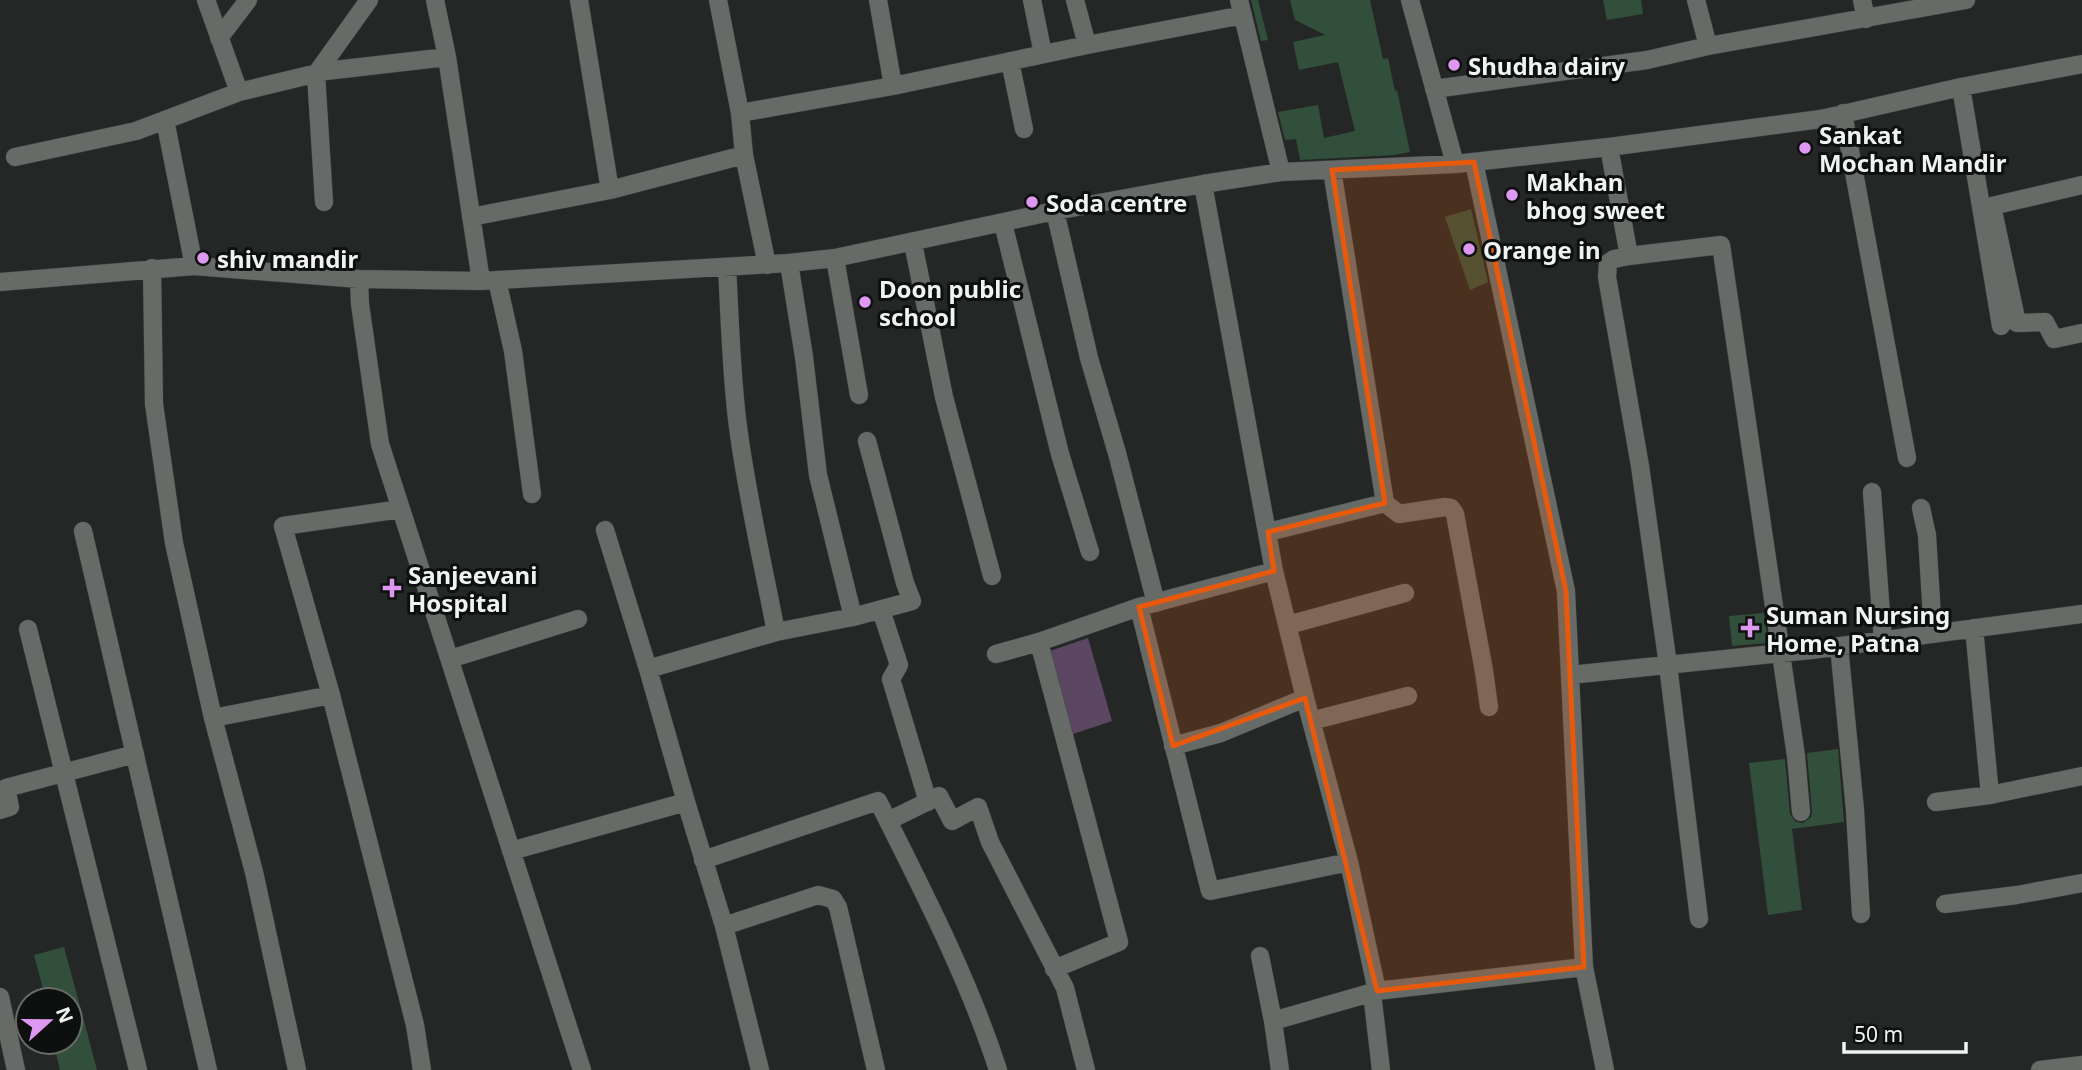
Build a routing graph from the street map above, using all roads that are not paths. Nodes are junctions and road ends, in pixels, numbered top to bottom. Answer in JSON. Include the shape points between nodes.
{"nodes":[{"id":1,"x":206,"y":0,"type":"edge"},
{"id":2,"x":248,"y":0,"type":"edge"},
{"id":3,"x":369,"y":0,"type":"edge"},
{"id":4,"x":435,"y":0,"type":"edge"},
{"id":5,"x":579,"y":0,"type":"edge"},
{"id":6,"x":718,"y":0,"type":"edge"},
{"id":7,"x":878,"y":0,"type":"edge"},
{"id":8,"x":1032,"y":0,"type":"edge"},
{"id":9,"x":1075,"y":0,"type":"edge"},
{"id":10,"x":1410,"y":0,"type":"edge"},
{"id":11,"x":1696,"y":0,"type":"edge"},
{"id":12,"x":1862,"y":0,"type":"edge"},
{"id":13,"x":1966,"y":0,"type":"edge"},
{"id":14,"x":1241,"y":7,"type":"edge"},
{"id":15,"x":1866,"y":19,"type":"junction"},
{"id":16,"x":219,"y":38,"type":"junction"},
{"id":17,"x":1087,"y":45,"type":"junction"},
{"id":18,"x":1708,"y":46,"type":"junction"},
{"id":19,"x":1043,"y":54,"type":"junction"},
{"id":20,"x":447,"y":57,"type":"junction"},
{"id":21,"x":1010,"y":61,"type":"junction"},
{"id":22,"x":2082,"y":64,"type":"edge"},
{"id":23,"x":316,"y":74,"type":"junction"},
{"id":24,"x":893,"y":86,"type":"junction"},
{"id":25,"x":1961,"y":88,"type":"junction"},
{"id":26,"x":1434,"y":89,"type":"junction"},
{"id":27,"x":239,"y":92,"type":"junction"},
{"id":28,"x":740,"y":113,"type":"junction"},
{"id":29,"x":1843,"y":113,"type":"junction"},
{"id":30,"x":165,"y":120,"type":"junction"},
{"id":31,"x":1024,"y":130,"type":"dead end"},
{"id":32,"x":1609,"y":147,"type":"junction"},
{"id":33,"x":744,"y":155,"type":"junction"},
{"id":34,"x":15,"y":157,"type":"dead end"},
{"id":35,"x":1464,"y":163,"type":"junction"},
{"id":36,"x":1332,"y":170,"type":"junction"},
{"id":37,"x":1281,"y":172,"type":"junction"},
{"id":38,"x":1203,"y":184,"type":"junction"},
{"id":39,"x":2082,"y":185,"type":"edge"},
{"id":40,"x":610,"y":190,"type":"junction"},
{"id":41,"x":324,"y":202,"type":"dead end"},
{"id":42,"x":1055,"y":211,"type":"junction"},
{"id":43,"x":471,"y":217,"type":"junction"},
{"id":44,"x":1003,"y":223,"type":"junction"},
{"id":45,"x":913,"y":243,"type":"junction"},
{"id":46,"x":1629,"y":256,"type":"junction"},
{"id":47,"x":835,"y":258,"type":"junction"},
{"id":48,"x":789,"y":264,"type":"junction"},
{"id":49,"x":766,"y":265,"type":"junction"},
{"id":50,"x":194,"y":266,"type":"junction"},
{"id":51,"x":727,"y":267,"type":"junction"},
{"id":52,"x":152,"y":268,"type":"junction"},
{"id":53,"x":359,"y":279,"type":"junction"},
{"id":54,"x":489,"y":281,"type":"junction"},
{"id":55,"x":0,"y":282,"type":"edge"},
{"id":56,"x":2001,"y":326,"type":"dead end"},
{"id":57,"x":2082,"y":334,"type":"edge"},
{"id":58,"x":859,"y":395,"type":"dead end"},
{"id":59,"x":867,"y":441,"type":"dead end"},
{"id":60,"x":1907,"y":458,"type":"dead end"},
{"id":61,"x":1872,"y":492,"type":"dead end"},
{"id":62,"x":532,"y":494,"type":"dead end"},
{"id":63,"x":1385,"y":503,"type":"junction"},
{"id":64,"x":1921,"y":508,"type":"dead end"},
{"id":65,"x":401,"y":509,"type":"junction"},
{"id":66,"x":605,"y":530,"type":"dead end"},
{"id":67,"x":83,"y":531,"type":"dead end"},
{"id":68,"x":1268,"y":531,"type":"junction"},
{"id":69,"x":1090,"y":552,"type":"dead end"},
{"id":70,"x":1274,"y":570,"type":"junction"},
{"id":71,"x":992,"y":576,"type":"dead end"},
{"id":72,"x":1405,"y":593,"type":"dead end"},
{"id":73,"x":1147,"y":605,"type":"junction"},
{"id":74,"x":881,"y":610,"type":"junction"},
{"id":75,"x":2082,"y":614,"type":"edge"},
{"id":76,"x":853,"y":617,"type":"junction"},
{"id":77,"x":578,"y":619,"type":"dead end"},
{"id":78,"x":1288,"y":625,"type":"junction"},
{"id":79,"x":28,"y":628,"type":"dead end"},
{"id":80,"x":1974,"y":628,"type":"junction"},
{"id":81,"x":776,"y":632,"type":"junction"},
{"id":82,"x":1933,"y":634,"type":"junction"},
{"id":83,"x":1882,"y":640,"type":"junction"},
{"id":84,"x":1039,"y":642,"type":"junction"},
{"id":85,"x":1839,"y":646,"type":"junction"},
{"id":86,"x":1782,"y":653,"type":"junction"},
{"id":87,"x":996,"y":654,"type":"dead end"},
{"id":88,"x":450,"y":659,"type":"junction"},
{"id":89,"x":1668,"y":665,"type":"junction"},
{"id":90,"x":648,"y":669,"type":"junction"},
{"id":91,"x":1570,"y":675,"type":"junction"},
{"id":92,"x":331,"y":695,"type":"junction"},
{"id":93,"x":1408,"y":696,"type":"dead end"},
{"id":94,"x":1305,"y":698,"type":"junction"},
{"id":95,"x":1489,"y":707,"type":"dead end"},
{"id":96,"x":213,"y":718,"type":"junction"},
{"id":97,"x":1311,"y":721,"type":"junction"},
{"id":98,"x":1173,"y":746,"type":"junction"},
{"id":99,"x":135,"y":754,"type":"junction"},
{"id":100,"x":63,"y":772,"type":"junction"},
{"id":101,"x":2082,"y":776,"type":"edge"},
{"id":102,"x":1990,"y":795,"type":"junction"},
{"id":103,"x":686,"y":802,"type":"junction"},
{"id":104,"x":928,"y":802,"type":"junction"},
{"id":105,"x":1936,"y":802,"type":"dead end"},
{"id":106,"x":0,"y":810,"type":"edge"},
{"id":107,"x":1801,"y":812,"type":"dead end"},
{"id":108,"x":888,"y":821,"type":"junction"},
{"id":109,"x":511,"y":851,"type":"junction"},
{"id":110,"x":703,"y":860,"type":"junction"},
{"id":111,"x":1349,"y":862,"type":"junction"},
{"id":112,"x":2082,"y":883,"type":"edge"},
{"id":113,"x":1945,"y":904,"type":"dead end"},
{"id":114,"x":1861,"y":914,"type":"dead end"},
{"id":115,"x":1699,"y":919,"type":"dead end"},
{"id":116,"x":724,"y":926,"type":"junction"},
{"id":117,"x":1259,"y":956,"type":"dead end"},
{"id":118,"x":1584,"y":967,"type":"junction"},
{"id":119,"x":1054,"y":969,"type":"junction"},
{"id":120,"x":1374,"y":992,"type":"junction"},
{"id":121,"x":0,"y":997,"type":"edge"},
{"id":122,"x":1273,"y":1021,"type":"junction"},
{"id":123,"x":2082,"y":1065,"type":"edge"},
{"id":124,"x":16,"y":1070,"type":"edge"},
{"id":125,"x":138,"y":1070,"type":"edge"},
{"id":126,"x":208,"y":1070,"type":"edge"},
{"id":127,"x":297,"y":1070,"type":"edge"},
{"id":128,"x":422,"y":1070,"type":"edge"},
{"id":129,"x":582,"y":1070,"type":"edge"},
{"id":130,"x":760,"y":1070,"type":"edge"},
{"id":131,"x":876,"y":1070,"type":"edge"},
{"id":132,"x":998,"y":1070,"type":"edge"},
{"id":133,"x":1086,"y":1070,"type":"edge"},
{"id":134,"x":1280,"y":1070,"type":"edge"},
{"id":135,"x":1381,"y":1070,"type":"edge"},
{"id":136,"x":1605,"y":1070,"type":"edge"},
{"id":137,"x":2040,"y":1070,"type":"edge"}],
"edges":[{"from":1,"to":16,"type":"street"},
{"from":2,"to":16,"type":"street"},
{"from":3,"to":23,"type":"street"},
{"from":4,"to":20,"type":"street"},
{"from":5,"to":40,"type":"street"},
{"from":6,"to":28,"type":"street"},
{"from":7,"to":24,"type":"street"},
{"from":8,"to":19,"type":"street"},
{"from":9,"to":17,"type":"street"},
{"from":10,"to":26,"type":"street"},
{"from":11,"to":18,"type":"street"},
{"from":12,"to":15,"type":"street"},
{"from":13,"to":15,"type":"street"},
{"from":14,"to":17,"type":"street"},
{"from":14,"to":37,"type":"street"},
{"from":15,"to":18,"type":"street"},
{"from":16,"to":27,"type":"street"},
{"from":17,"to":19,"type":"street"},
{"from":18,"to":26,"type":"street","via":[[1647,61]]},
{"from":19,"to":21,"type":"street"},
{"from":20,"to":23,"type":"street"},
{"from":20,"to":43,"type":"street"},
{"from":21,"to":24,"type":"street"},
{"from":21,"to":31,"type":"street"},
{"from":22,"to":25,"type":"street"},
{"from":23,"to":27,"type":"street"},
{"from":23,"to":41,"type":"street"},
{"from":24,"to":28,"type":"street"},
{"from":25,"to":29,"type":"street"},
{"from":25,"to":56,"type":"street"},
{"from":26,"to":35,"type":"street"},
{"from":27,"to":30,"type":"street"},
{"from":28,"to":33,"type":"street"},
{"from":29,"to":32,"type":"street"},
{"from":29,"to":60,"type":"street"},
{"from":30,"to":34,"type":"street","via":[[136,131]]},
{"from":30,"to":50,"type":"street"},
{"from":32,"to":35,"type":"street"},
{"from":32,"to":46,"type":"street"},
{"from":33,"to":40,"type":"street"},
{"from":33,"to":49,"type":"street"},
{"from":35,"to":36,"type":"street"},
{"from":35,"to":91,"type":"street","via":[[1566,591]]},
{"from":36,"to":37,"type":"street"},
{"from":36,"to":63,"type":"street"},
{"from":37,"to":38,"type":"street"},
{"from":38,"to":42,"type":"street"},
{"from":38,"to":68,"type":"street"},
{"from":39,"to":57,"type":"street","via":[[1992,205],[2017,323],[2045,322],[2054,340]]},
{"from":40,"to":43,"type":"street"},
{"from":42,"to":44,"type":"street"},
{"from":42,"to":73,"type":"street","via":[[1089,358],[1117,453]]},
{"from":43,"to":54,"type":"street"},
{"from":44,"to":45,"type":"street"},
{"from":44,"to":69,"type":"street","via":[[1060,454]]},
{"from":45,"to":47,"type":"street"},
{"from":45,"to":71,"type":"street","via":[[944,397]]},
{"from":46,"to":86,"type":"street","via":[[1721,245]]},
{"from":46,"to":89,"type":"street","via":[[1608,263],[1607,277]]},
{"from":47,"to":48,"type":"street"},
{"from":47,"to":58,"type":"street"},
{"from":48,"to":49,"type":"street"},
{"from":48,"to":76,"type":"street","via":[[818,475]]},
{"from":49,"to":51,"type":"street"},
{"from":50,"to":52,"type":"street"},
{"from":50,"to":53,"type":"street"},
{"from":51,"to":54,"type":"street"},
{"from":51,"to":81,"type":"street","via":[[738,428]]},
{"from":52,"to":55,"type":"street"},
{"from":52,"to":96,"type":"street","via":[[154,404],[174,543]]},
{"from":53,"to":54,"type":"street"},
{"from":53,"to":65,"type":"street","via":[[380,444]]},
{"from":54,"to":62,"type":"street","via":[[513,351]]},
{"from":59,"to":74,"type":"street","via":[[912,601]]},
{"from":61,"to":83,"type":"street"},
{"from":63,"to":68,"type":"street"},
{"from":63,"to":95,"type":"street","via":[[1399,514],[1446,507],[1455,514]]},
{"from":64,"to":82,"type":"street"},
{"from":65,"to":88,"type":"street"},
{"from":65,"to":92,"type":"street","via":[[283,526]]},
{"from":66,"to":90,"type":"street"},
{"from":67,"to":99,"type":"street"},
{"from":68,"to":70,"type":"street"},
{"from":70,"to":73,"type":"street"},
{"from":70,"to":78,"type":"street"},
{"from":72,"to":78,"type":"street"},
{"from":73,"to":84,"type":"street"},
{"from":73,"to":98,"type":"street"},
{"from":74,"to":76,"type":"street"},
{"from":74,"to":104,"type":"street","via":[[899,665],[891,679]]},
{"from":75,"to":80,"type":"street"},
{"from":76,"to":81,"type":"street"},
{"from":77,"to":88,"type":"street"},
{"from":78,"to":94,"type":"street"},
{"from":79,"to":100,"type":"street"},
{"from":80,"to":82,"type":"street"},
{"from":80,"to":102,"type":"street"},
{"from":81,"to":90,"type":"street"},
{"from":82,"to":83,"type":"street"},
{"from":83,"to":85,"type":"street"},
{"from":84,"to":87,"type":"street"},
{"from":84,"to":119,"type":"street","via":[[1119,942]]},
{"from":85,"to":86,"type":"street"},
{"from":85,"to":114,"type":"street","via":[[1856,810]]},
{"from":86,"to":89,"type":"street"},
{"from":86,"to":107,"type":"street"},
{"from":88,"to":109,"type":"street"},
{"from":89,"to":91,"type":"street"},
{"from":89,"to":115,"type":"street"},
{"from":90,"to":103,"type":"street"},
{"from":91,"to":118,"type":"street"},
{"from":92,"to":96,"type":"street"},
{"from":92,"to":128,"type":"street","via":[[415,1025]]},
{"from":93,"to":97,"type":"street"},
{"from":94,"to":97,"type":"street"},
{"from":94,"to":98,"type":"street","via":[[1221,733]]},
{"from":96,"to":127,"type":"street","via":[[254,872]]},
{"from":97,"to":111,"type":"street"},
{"from":98,"to":111,"type":"street","via":[[1210,891]]},
{"from":99,"to":100,"type":"street"},
{"from":99,"to":126,"type":"street"},
{"from":100,"to":106,"type":"street","via":[[6,788],[10,807]]},
{"from":100,"to":125,"type":"street"},
{"from":101,"to":102,"type":"street"},
{"from":102,"to":105,"type":"street"},
{"from":103,"to":109,"type":"street"},
{"from":103,"to":110,"type":"street"},
{"from":104,"to":108,"type":"street"},
{"from":104,"to":119,"type":"street","via":[[939,796],[952,821],[978,807],[990,842]]},
{"from":108,"to":110,"type":"street","via":[[878,802]]},
{"from":108,"to":132,"type":"street","via":[[963,977]]},
{"from":109,"to":129,"type":"street"},
{"from":110,"to":116,"type":"street"},
{"from":111,"to":120,"type":"street"},
{"from":112,"to":113,"type":"street"},
{"from":116,"to":130,"type":"street"},
{"from":116,"to":131,"type":"street","via":[[818,895],[833,899]]},
{"from":117,"to":122,"type":"street"},
{"from":118,"to":120,"type":"street"},
{"from":118,"to":136,"type":"street"},
{"from":119,"to":133,"type":"street","via":[[1065,988]]},
{"from":120,"to":122,"type":"street"},
{"from":120,"to":135,"type":"street"},
{"from":121,"to":124,"type":"street"},
{"from":122,"to":134,"type":"street"},
{"from":123,"to":137,"type":"street"}]}
